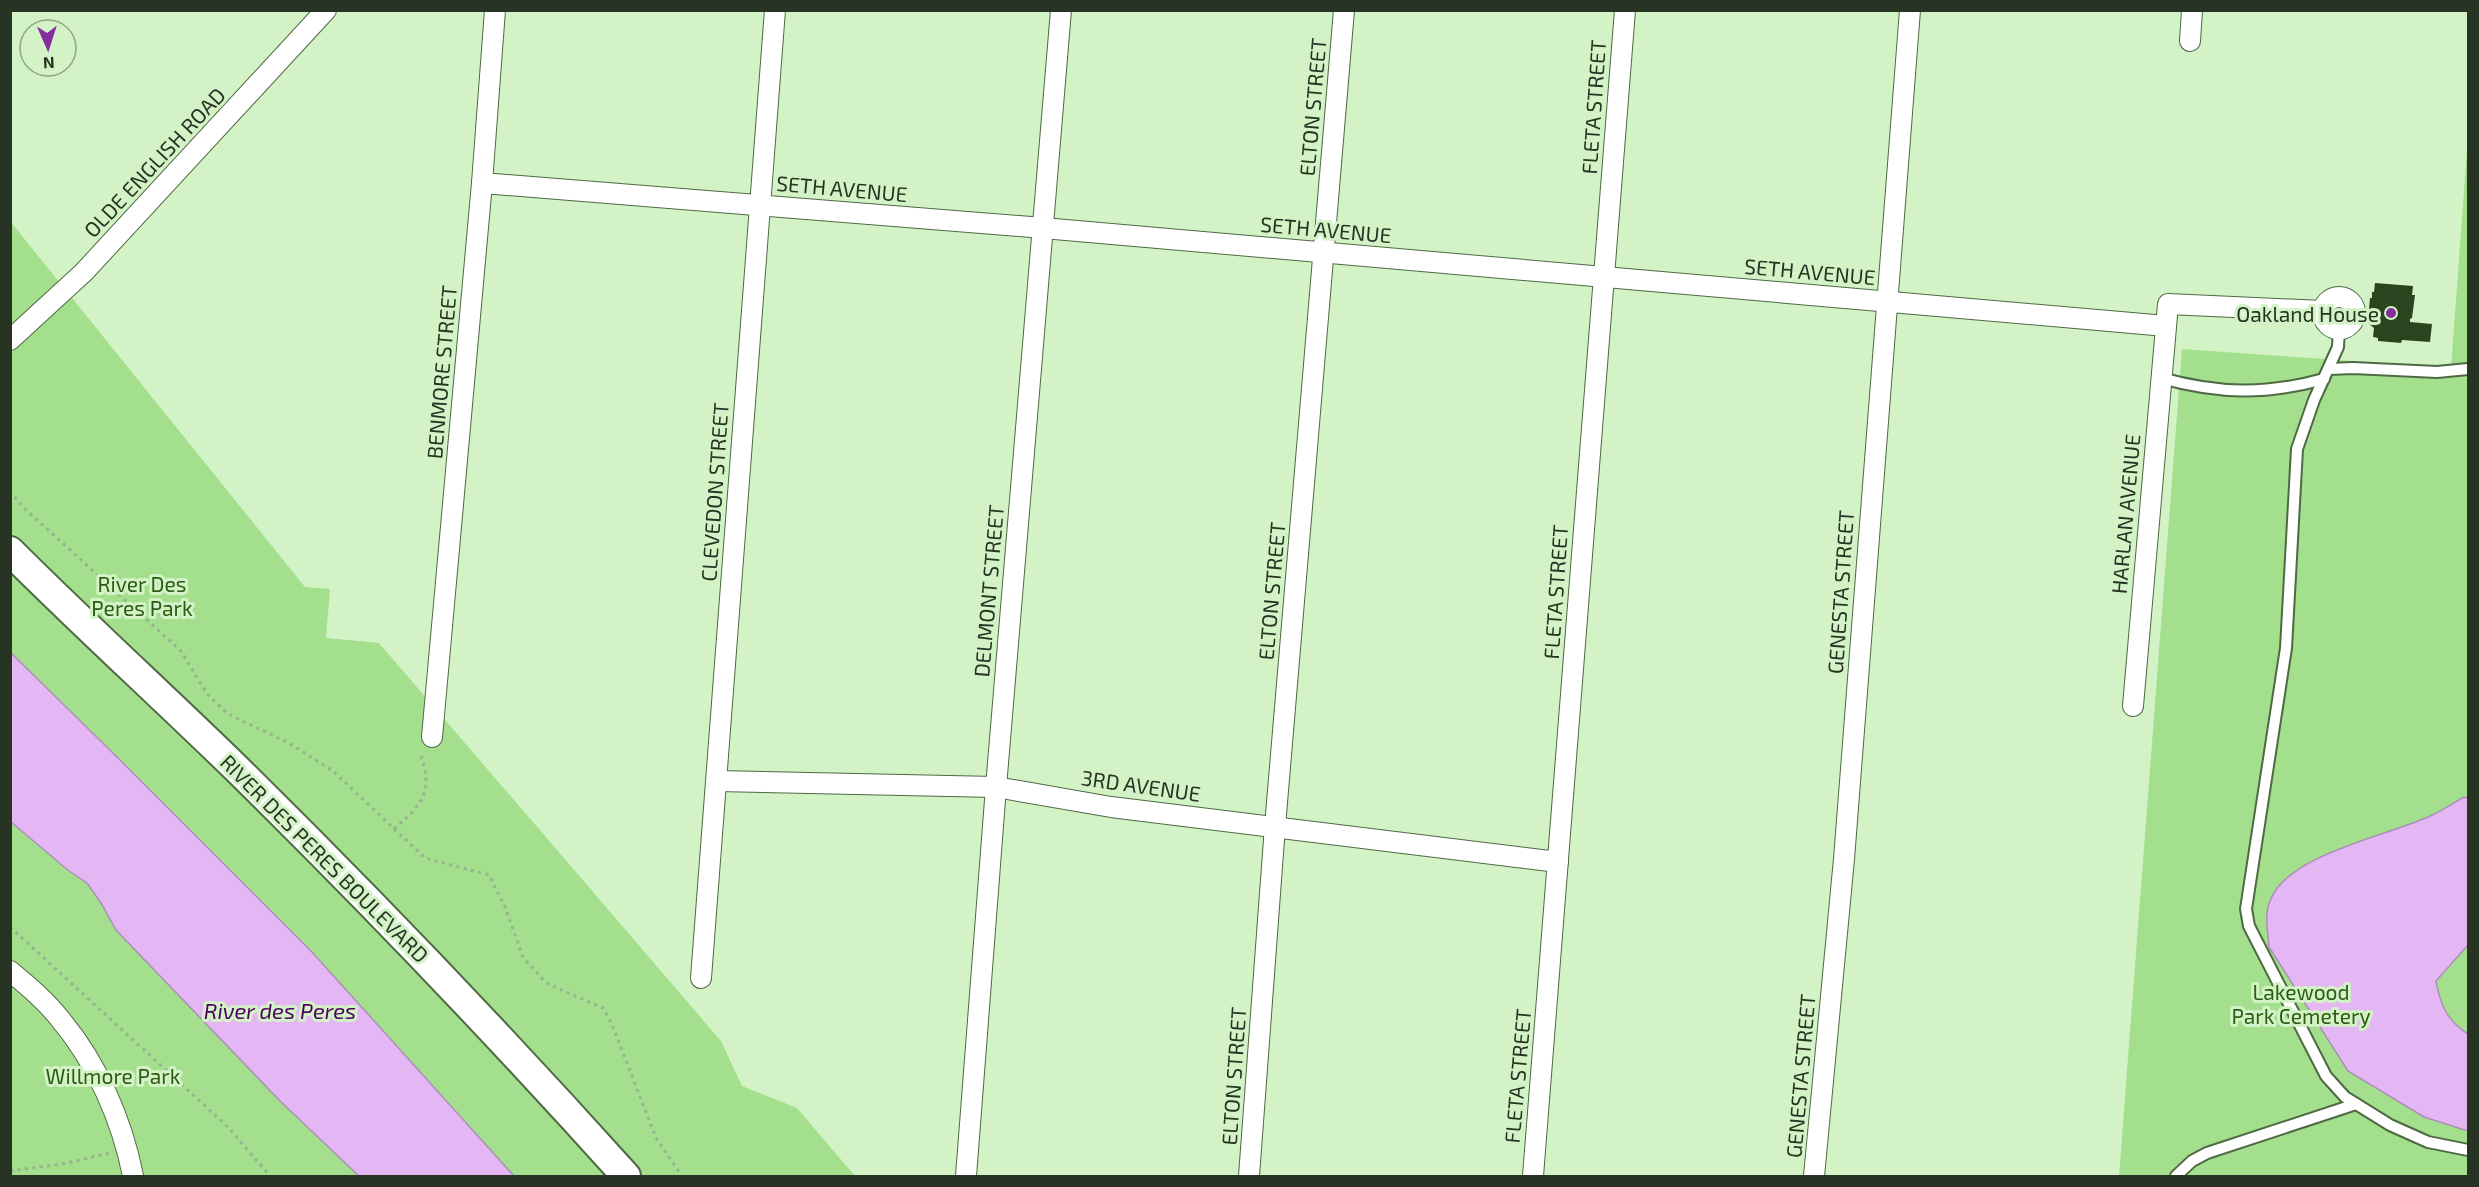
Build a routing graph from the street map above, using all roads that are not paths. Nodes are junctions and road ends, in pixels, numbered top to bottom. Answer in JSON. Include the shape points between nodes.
{"nodes":[{"id":1,"x":326,"y":10,"type":"edge"},
{"id":2,"x":495,"y":10,"type":"edge"},
{"id":3,"x":775,"y":10,"type":"edge"},
{"id":4,"x":1061,"y":10,"type":"edge"},
{"id":5,"x":1344,"y":10,"type":"edge"},
{"id":6,"x":1625,"y":10,"type":"edge"},
{"id":7,"x":1910,"y":10,"type":"edge"},
{"id":8,"x":2193,"y":10,"type":"edge"},
{"id":9,"x":2190,"y":41,"type":"dead end"},
{"id":10,"x":482,"y":183,"type":"junction"},
{"id":11,"x":759,"y":206,"type":"junction"},
{"id":12,"x":1043,"y":228,"type":"junction"},
{"id":13,"x":1325,"y":253,"type":"junction"},
{"id":14,"x":1604,"y":278,"type":"junction"},
{"id":15,"x":1886,"y":301,"type":"junction"},
{"id":16,"x":2323,"y":311,"type":"junction"},
{"id":17,"x":2166,"y":326,"type":"junction"},
{"id":18,"x":2339,"y":329,"type":"junction"},
{"id":19,"x":10,"y":340,"type":"edge"},
{"id":20,"x":2469,"y":369,"type":"edge"},
{"id":21,"x":2327,"y":374,"type":"junction"},
{"id":22,"x":2161,"y":378,"type":"junction"},
{"id":23,"x":10,"y":551,"type":"edge"},
{"id":24,"x":2133,"y":706,"type":"dead end"},
{"id":25,"x":432,"y":737,"type":"road end"},
{"id":26,"x":717,"y":781,"type":"junction"},
{"id":27,"x":996,"y":787,"type":"junction"},
{"id":28,"x":1275,"y":826,"type":"junction"},
{"id":29,"x":1558,"y":862,"type":"junction"},
{"id":30,"x":10,"y":971,"type":"edge"},
{"id":31,"x":701,"y":978,"type":"dead end"},
{"id":32,"x":2356,"y":1104,"type":"junction"},
{"id":33,"x":2469,"y":1150,"type":"edge"},
{"id":34,"x":133,"y":1176,"type":"edge"},
{"id":35,"x":626,"y":1176,"type":"edge"},
{"id":36,"x":966,"y":1176,"type":"edge"},
{"id":37,"x":1249,"y":1176,"type":"edge"},
{"id":38,"x":1533,"y":1176,"type":"edge"},
{"id":39,"x":1814,"y":1176,"type":"edge"},
{"id":40,"x":2176,"y":1176,"type":"edge"}],
"edges":[{"from":1,"to":19,"type":"street","name":"OLDE ENGLISH ROAD","via":[[84,272]]},
{"from":2,"to":10,"type":"street","name":"BENMORE STREET"},
{"from":3,"to":11,"type":"street","name":"CLEVEDON STREET"},
{"from":4,"to":12,"type":"street","name":"DELMONT STREET"},
{"from":5,"to":13,"type":"street","name":"ELTON STREET"},
{"from":6,"to":14,"type":"street","name":"FLETA STREET"},
{"from":7,"to":15,"type":"street","name":"GENESTA STREET"},
{"from":8,"to":9,"type":"street"},
{"from":10,"to":11,"type":"street","name":"SETH AVENUE"},
{"from":10,"to":25,"type":"street","name":"BENMORE STREET"},
{"from":11,"to":12,"type":"street","name":"SETH AVENUE"},
{"from":11,"to":26,"type":"street","name":"CLEVEDON STREET"},
{"from":12,"to":13,"type":"street","name":"SETH AVENUE"},
{"from":12,"to":27,"type":"street","name":"DELMONT STREET"},
{"from":13,"to":14,"type":"street","name":"SETH AVENUE"},
{"from":13,"to":28,"type":"street","name":"ELTON STREET"},
{"from":14,"to":15,"type":"street","name":"SETH AVENUE"},
{"from":14,"to":29,"type":"street","name":"FLETA STREET"},
{"from":15,"to":17,"type":"street","name":"SETH AVENUE"},
{"from":15,"to":39,"type":"street","name":"GENESTA STREET","via":[[1844,859]]},
{"from":16,"to":17,"type":"street","name":"HARLAN AVENUE","via":[[2168,304]]},
{"from":16,"to":18,"type":"street","via":[[2329,326]]},
{"from":16,"to":18,"type":"street","via":[[2337,297],[2352,303],[2355,318],[2349,326]]},
{"from":17,"to":22,"type":"street","name":"HARLAN AVENUE"},
{"from":18,"to":21,"type":"lane","via":[[2338,347]]},
{"from":20,"to":21,"type":"lane","via":[[2437,372],[2353,368]]},
{"from":21,"to":22,"type":"lane","via":[[2291,388],[2241,391]]},
{"from":21,"to":32,"type":"lane","via":[[2297,449],[2286,648],[2246,909],[2249,926],[2326,1076]]},
{"from":22,"to":24,"type":"street","name":"HARLAN AVENUE"},
{"from":23,"to":35,"type":"main road","name":"RIVER DES PERES BOULEVARD","via":[[351,883]]},
{"from":26,"to":27,"type":"street","name":"3RD AVENUE"},
{"from":26,"to":31,"type":"street","name":"CLEVEDON STREET"},
{"from":27,"to":28,"type":"street","name":"3RD AVENUE","via":[[1111,807]]},
{"from":27,"to":36,"type":"street","name":"DELMONT STREET"},
{"from":28,"to":29,"type":"street","name":"3RD AVENUE"},
{"from":28,"to":37,"type":"street","name":"ELTON STREET"},
{"from":29,"to":38,"type":"street","name":"FLETA STREET"},
{"from":30,"to":34,"type":"street","via":[[60,1017],[81,1046],[108,1097]]},
{"from":32,"to":33,"type":"lane","via":[[2428,1142]]},
{"from":32,"to":40,"type":"lane","via":[[2207,1152]]}]}
